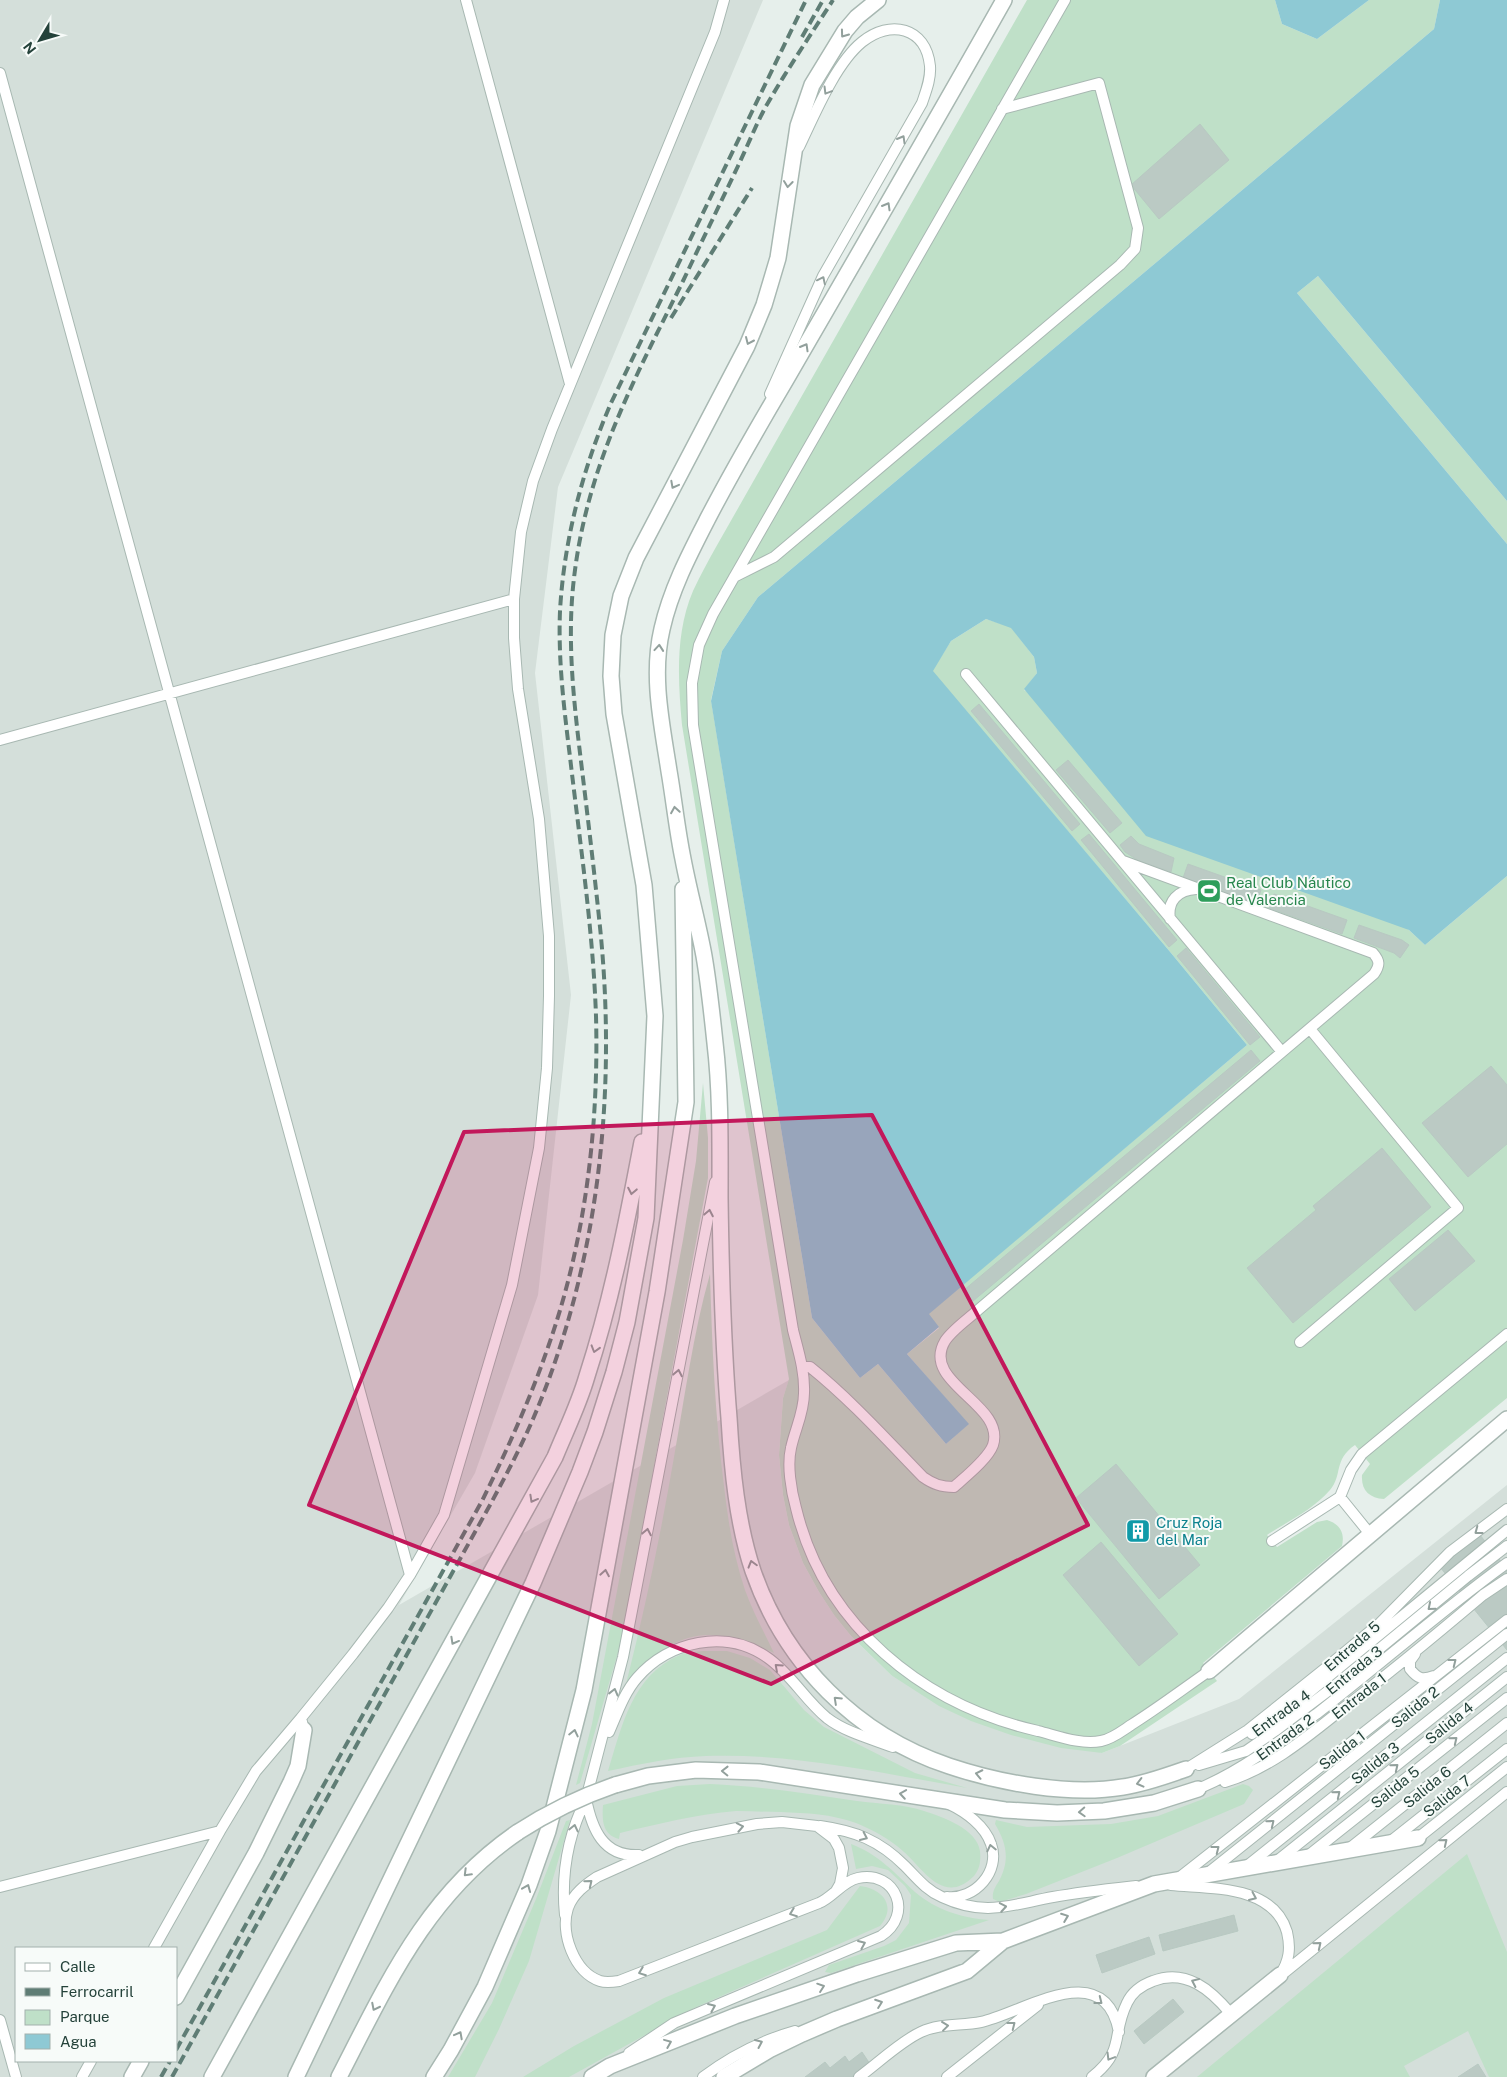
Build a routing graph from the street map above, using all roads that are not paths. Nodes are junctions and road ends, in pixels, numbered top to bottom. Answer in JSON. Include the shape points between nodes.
{"nodes":[{"id":1,"x":466,"y":0,"type":"edge"},
{"id":2,"x":724,"y":0,"type":"edge"},
{"id":3,"x":878,"y":0,"type":"edge"},
{"id":4,"x":1004,"y":0,"type":"edge"},
{"id":5,"x":1065,"y":0,"type":"edge"},
{"id":6,"x":0,"y":72,"type":"edge"},
{"id":7,"x":1002,"y":109,"type":"junction"},
{"id":8,"x":791,"y":162,"type":"junction"},
{"id":9,"x":570,"y":384,"type":"junction"},
{"id":10,"x":744,"y":452,"type":"junction"},
{"id":11,"x":733,"y":578,"type":"junction"},
{"id":12,"x":514,"y":599,"type":"junction"},
{"id":13,"x":966,"y":674,"type":"dead end"},
{"id":14,"x":170,"y":694,"type":"junction"},
{"id":15,"x":0,"y":740,"type":"edge"},
{"id":16,"x":682,"y":858,"type":"junction"},
{"id":17,"x":1123,"y":861,"type":"junction"},
{"id":18,"x":1197,"y":889,"type":"junction"},
{"id":19,"x":1170,"y":919,"type":"junction"},
{"id":20,"x":1310,"y":1028,"type":"junction"},
{"id":21,"x":1282,"y":1052,"type":"junction"},
{"id":22,"x":651,"y":1092,"type":"junction"},
{"id":23,"x":720,"y":1156,"type":"junction"},
{"id":24,"x":1507,"y":1334,"type":"edge"},
{"id":25,"x":1300,"y":1342,"type":"dead end"},
{"id":26,"x":802,"y":1367,"type":"junction"},
{"id":27,"x":1507,"y":1419,"type":"edge"},
{"id":28,"x":1340,"y":1497,"type":"junction"},
{"id":29,"x":1507,"y":1509,"type":"edge"},
{"id":30,"x":1507,"y":1530,"type":"edge"},
{"id":31,"x":1370,"y":1534,"type":"junction"},
{"id":32,"x":1272,"y":1541,"type":"dead end"},
{"id":33,"x":1507,"y":1546,"type":"edge"},
{"id":34,"x":1507,"y":1563,"type":"edge"},
{"id":35,"x":410,"y":1575,"type":"junction"},
{"id":36,"x":1507,"y":1579,"type":"edge"},
{"id":37,"x":1507,"y":1620,"type":"edge"},
{"id":38,"x":1507,"y":1634,"type":"edge"},
{"id":39,"x":1419,"y":1649,"type":"junction"},
{"id":40,"x":1507,"y":1658,"type":"edge"},
{"id":41,"x":1209,"y":1671,"type":"joint"},
{"id":42,"x":1436,"y":1676,"type":"junction"},
{"id":43,"x":1507,"y":1677,"type":"edge"},
{"id":44,"x":1507,"y":1698,"type":"edge"},
{"id":45,"x":1507,"y":1723,"type":"edge"},
{"id":46,"x":302,"y":1724,"type":"junction"},
{"id":47,"x":1507,"y":1748,"type":"edge"},
{"id":48,"x":598,"y":1756,"type":"junction"},
{"id":49,"x":937,"y":1762,"type":"junction"},
{"id":50,"x":1507,"y":1767,"type":"edge"},
{"id":51,"x":1186,"y":1769,"type":"junction"},
{"id":52,"x":1198,"y":1789,"type":"junction"},
{"id":53,"x":1507,"y":1792,"type":"edge"},
{"id":54,"x":586,"y":1799,"type":"junction"},
{"id":55,"x":936,"y":1799,"type":"junction"},
{"id":56,"x":817,"y":1826,"type":"junction"},
{"id":57,"x":220,"y":1831,"type":"junction"},
{"id":58,"x":1418,"y":1838,"type":"joint"},
{"id":59,"x":1388,"y":1843,"type":"junction"},
{"id":60,"x":1347,"y":1850,"type":"junction"},
{"id":61,"x":644,"y":1855,"type":"junction"},
{"id":62,"x":1306,"y":1858,"type":"junction"},
{"id":63,"x":1275,"y":1863,"type":"junction"},
{"id":64,"x":1244,"y":1868,"type":"junction"},
{"id":65,"x":1205,"y":1875,"type":"junction"},
{"id":66,"x":1178,"y":1880,"type":"junction"},
{"id":67,"x":1154,"y":1884,"type":"junction"},
{"id":68,"x":0,"y":1887,"type":"edge"},
{"id":69,"x":836,"y":1892,"type":"junction"},
{"id":70,"x":941,"y":1897,"type":"junction"},
{"id":71,"x":566,"y":1928,"type":"junction"},
{"id":72,"x":1003,"y":1941,"type":"junction"},
{"id":73,"x":155,"y":1947,"type":"edge"},
{"id":74,"x":1280,"y":1975,"type":"junction"},
{"id":75,"x":178,"y":1993,"type":"edge"},
{"id":76,"x":1055,"y":1996,"type":"junction"},
{"id":77,"x":1231,"y":2014,"type":"junction"},
{"id":78,"x":0,"y":2020,"type":"edge"},
{"id":79,"x":1119,"y":2032,"type":"junction"},
{"id":80,"x":90,"y":2062,"type":"edge"},
{"id":81,"x":140,"y":2062,"type":"edge"},
{"id":82,"x":610,"y":2066,"type":"junction"},
{"id":83,"x":722,"y":2071,"type":"edge"},
{"id":84,"x":16,"y":2077,"type":"edge"},
{"id":85,"x":82,"y":2077,"type":"edge"},
{"id":86,"x":132,"y":2077,"type":"edge"},
{"id":87,"x":212,"y":2077,"type":"edge"},
{"id":88,"x":296,"y":2077,"type":"edge"},
{"id":89,"x":339,"y":2077,"type":"edge"},
{"id":90,"x":434,"y":2077,"type":"edge"},
{"id":91,"x":592,"y":2077,"type":"edge"},
{"id":92,"x":694,"y":2077,"type":"edge"},
{"id":93,"x":702,"y":2077,"type":"edge"},
{"id":94,"x":859,"y":2077,"type":"edge"},
{"id":95,"x":947,"y":2077,"type":"edge"},
{"id":96,"x":1092,"y":2077,"type":"edge"},
{"id":97,"x":1154,"y":2077,"type":"edge"}],
"edges":[{"from":1,"to":9,"type":"lane"},
{"from":2,"to":9,"type":"lane","via":[[711,41]]},
{"from":3,"to":8,"type":"street","one_way":true,"via":[[846,31],[812,85],[798,126]]},
{"from":10,"to":4,"type":"street","one_way":true},
{"from":5,"to":7,"type":"lane"},
{"from":6,"to":14,"type":"lane"},
{"from":7,"to":11,"type":"lane"},
{"from":7,"to":11,"type":"lane","via":[[1099,83],[1138,228],[1135,249],[774,557]]},
{"from":10,"to":8,"type":"lane","one_way":true,"via":[[823,276],[922,103],[930,67],[926,49],[919,40],[901,29],[891,28],[873,34],[861,43],[822,99]]},
{"from":8,"to":22,"type":"street","one_way":true,"via":[[778,258],[764,305],[747,346],[636,558],[621,596],[613,635],[611,676],[614,714],[644,885],[650,945],[655,1016]]},
{"from":9,"to":12,"type":"lane","via":[[533,481],[521,532]]},
{"from":16,"to":10,"type":"street","one_way":true,"via":[[658,693],[660,638],[681,572]]},
{"from":11,"to":26,"type":"lane","via":[[699,645],[692,683],[693,726]]},
{"from":12,"to":14,"type":"lane"},
{"from":12,"to":35,"type":"lane","via":[[518,689],[539,820],[549,936],[547,1068],[539,1148],[512,1285],[444,1515]]},
{"from":13,"to":17,"type":"lane"},
{"from":14,"to":15,"type":"lane"},
{"from":14,"to":35,"type":"lane"},
{"from":16,"to":23,"type":"street","via":[[712,1007]]},
{"from":90,"to":16,"type":"street","one_way":true,"via":[[485,1987],[529,1885],[548,1831],[584,1690],[657,1292],[686,1102]]},
{"from":17,"to":18,"type":"lane"},
{"from":17,"to":19,"type":"lane"},
{"from":18,"to":19,"type":"lane","via":[[1186,889],[1173,900],[1169,909]]},
{"from":18,"to":20,"type":"lane","via":[[1373,953],[1379,960],[1374,974]]},
{"from":19,"to":21,"type":"lane"},
{"from":20,"to":21,"type":"lane"},
{"from":20,"to":25,"type":"lane","via":[[1458,1208]]},
{"from":21,"to":26,"type":"lane","via":[[946,1340],[941,1351],[941,1363],[947,1376],[988,1418],[993,1430],[989,1453],[954,1487],[933,1484],[922,1477],[820,1374],[810,1367]]},
{"from":22,"to":87,"type":"street","one_way":true,"via":[[628,1216],[602,1329],[587,1378],[555,1457]]},
{"from":22,"to":88,"type":"street","via":[[646,1218],[626,1322],[595,1432],[533,1583]]},
{"from":48,"to":23,"type":"lane","one_way":true,"via":[[623,1657]]},
{"from":49,"to":23,"type":"street","one_way":true,"via":[[891,1741],[862,1723],[811,1674],[789,1646],[752,1568],[730,1439],[725,1370]]},
{"from":24,"to":28,"type":"lane","via":[[1362,1454],[1351,1470]]},
{"from":26,"to":41,"type":"lane","via":[[804,1394],[800,1422],[790,1449],[790,1470],[795,1507],[807,1544],[838,1603],[858,1629],[900,1668],[950,1700],[985,1715],[1019,1727],[1087,1742],[1102,1741],[1118,1734]]},
{"from":27,"to":31,"type":"street"},
{"from":28,"to":31,"type":"lane"},
{"from":28,"to":32,"type":"lane"},
{"from":29,"to":51,"type":"lane","name":"Entrada 5","one_way":true,"via":[[1450,1552],[1380,1623],[1327,1667],[1248,1730]]},
{"from":30,"to":51,"type":"lane","name":"Entrada 4","via":[[1300,1700],[1238,1744]]},
{"from":31,"to":41,"type":"street"},
{"from":33,"to":51,"type":"lane","name":"Entrada 3","one_way":true,"via":[[1275,1731],[1246,1751]]},
{"from":34,"to":52,"type":"lane","name":"Entrada 2","via":[[1279,1743],[1234,1772]]},
{"from":35,"to":46,"type":"lane"},
{"from":36,"to":39,"type":"lane","name":"Entrada 1"},
{"from":42,"to":37,"type":"lane","name":"Salida 1","one_way":true},
{"from":65,"to":38,"type":"lane","name":"Salida 2","one_way":true},
{"from":39,"to":42,"type":"lane","via":[[1410,1662],[1410,1669],[1423,1679]]},
{"from":39,"to":52,"type":"lane","name":"Entrada 1","via":[[1269,1763],[1242,1777]]},
{"from":64,"to":40,"type":"lane","name":"Salida 3","one_way":true},
{"from":66,"to":42,"type":"lane","name":"Salida 1","one_way":true},
{"from":63,"to":43,"type":"lane","name":"Salida 4","one_way":true},
{"from":62,"to":44,"type":"lane","name":"Salida 5","one_way":true},
{"from":45,"to":60,"type":"lane","name":"Salida 6"},
{"from":46,"to":57,"type":"lane","via":[[256,1771]]},
{"from":46,"to":75,"type":"street","via":[[298,1766],[292,1782]]},
{"from":47,"to":59,"type":"lane","name":"Salida 7"},
{"from":49,"to":48,"type":"lane","one_way":true,"via":[[838,1725],[827,1718],[768,1658],[740,1645],[713,1642],[684,1645],[647,1668],[628,1690]]},
{"from":48,"to":54,"type":"lane"},
{"from":51,"to":49,"type":"street","one_way":true,"via":[[1124,1787],[1093,1790],[1029,1784],[966,1772]]},
{"from":50,"to":58,"type":"lane"},
{"from":52,"to":55,"type":"street","one_way":true,"via":[[1154,1803],[1104,1811],[1057,1813],[1005,1810]]},
{"from":74,"to":53,"type":"lane","one_way":true},
{"from":54,"to":61,"type":"lane","via":[[590,1821],[601,1840],[619,1853]]},
{"from":71,"to":54,"type":"lane","one_way":true,"via":[[562,1889],[564,1872],[575,1820]]},
{"from":70,"to":55,"type":"lane","one_way":true,"via":[[955,1898],[975,1890],[989,1874],[993,1854],[991,1844],[979,1825]]},
{"from":55,"to":89,"type":"street","one_way":true,"bridge":true,"via":[[730,1770],[668,1773],[615,1785],[582,1797],[537,1820],[496,1847],[451,1889],[389,1981]]},
{"from":61,"to":56,"type":"lane","one_way":true,"via":[[692,1837],[756,1824],[782,1822]]},
{"from":56,"to":69,"type":"lane","via":[[834,1839],[839,1848],[843,1876]]},
{"from":56,"to":70,"type":"lane","one_way":true,"via":[[845,1829],[876,1842]]},
{"from":57,"to":68,"type":"lane"},
{"from":57,"to":73,"type":"lane"},
{"from":58,"to":59,"type":"street"},
{"from":59,"to":60,"type":"street"},
{"from":60,"to":62,"type":"street"},
{"from":71,"to":61,"type":"lane","one_way":true,"via":[[568,1908],[579,1891],[597,1877]]},
{"from":62,"to":63,"type":"street"},
{"from":63,"to":64,"type":"street"},
{"from":64,"to":65,"type":"street"},
{"from":65,"to":66,"type":"street"},
{"from":66,"to":67,"type":"street"},
{"from":70,"to":67,"type":"lane","one_way":true,"via":[[971,1908],[997,1909],[1054,1896]]},
{"from":72,"to":67,"type":"street","one_way":true},
{"from":67,"to":74,"type":"lane","one_way":true,"via":[[1240,1892],[1269,1906],[1280,1917],[1289,1941],[1290,1953]]},
{"from":69,"to":71,"type":"lane","one_way":true,"via":[[819,1903],[610,1983],[601,1982],[584,1971],[572,1951]]},
{"from":82,"to":69,"type":"lane","one_way":true,"via":[[674,2023],[881,1936],[895,1923],[898,1898],[885,1882],[876,1878],[859,1878]]},
{"from":82,"to":72,"type":"street","one_way":true,"via":[[735,2016],[857,1974],[956,1943]]},
{"from":83,"to":72,"type":"street","one_way":true,"via":[[837,2019],[967,1971]]},
{"from":74,"to":77,"type":"street"},
{"from":76,"to":79,"type":"lane","one_way":true,"via":[[1080,1992],[1093,1995],[1111,2011]]},
{"from":94,"to":76,"type":"lane","one_way":true,"via":[[920,2032],[988,2020]]},
{"from":95,"to":76,"type":"lane","one_way":true,"via":[[1038,2005]]},
{"from":77,"to":79,"type":"lane","one_way":true,"via":[[1205,1988],[1183,1977],[1172,1976],[1146,1983],[1132,1995],[1123,2012]]},
{"from":77,"to":97,"type":"street"},
{"from":78,"to":84,"type":"lane"},
{"from":79,"to":96,"type":"lane","one_way":true,"via":[[1108,2061]]},
{"from":80,"to":85,"type":"lane"},
{"from":81,"to":86,"type":"street"},
{"from":82,"to":91,"type":"street"},
{"from":83,"to":92,"type":"lane"},
{"from":83,"to":93,"type":"lane"}]}
